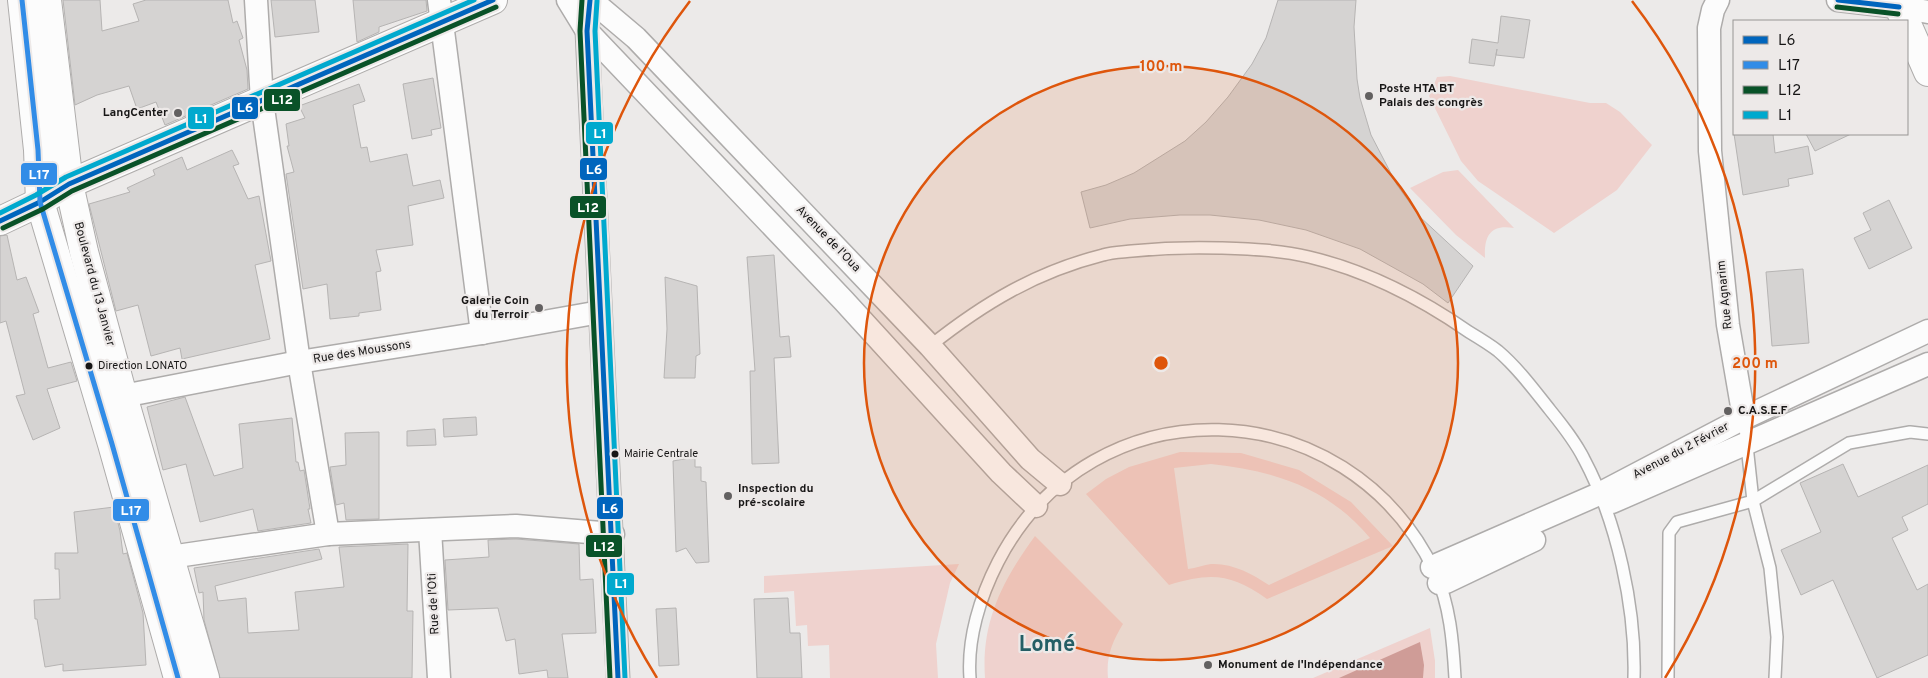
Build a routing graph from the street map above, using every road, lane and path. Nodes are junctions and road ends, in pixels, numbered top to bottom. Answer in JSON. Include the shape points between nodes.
{"nodes":[{"id":1,"x":22,"y":0,"type":"edge"},
{"id":2,"x":48,"y":0,"type":"edge"},
{"id":3,"x":256,"y":0,"type":"edge"},
{"id":4,"x":568,"y":0,"type":"edge"},
{"id":5,"x":591,"y":0,"type":"edge"},
{"id":6,"x":1718,"y":0,"type":"edge"},
{"id":7,"x":1838,"y":0,"type":"edge"},
{"id":8,"x":484,"y":2,"type":"edge"},
{"id":9,"x":440,"y":11,"type":"edge"},
{"id":10,"x":1928,"y":12,"type":"edge"},
{"id":11,"x":1902,"y":13,"type":"edge"},
{"id":12,"x":1908,"y":27,"type":"edge"},
{"id":13,"x":587,"y":31,"type":"junction"},
{"id":14,"x":1928,"y":72,"type":"edge"},
{"id":15,"x":262,"y":101,"type":"junction"},
{"id":16,"x":69,"y":184,"type":"junction"},
{"id":17,"x":40,"y":202,"type":"junction"},
{"id":18,"x":0,"y":221,"type":"edge"},
{"id":19,"x":600,"y":312,"type":"junction"},
{"id":20,"x":1928,"y":332,"type":"edge"},
{"id":21,"x":482,"y":333,"type":"junction"},
{"id":22,"x":930,"y":346,"type":"junction"},
{"id":23,"x":299,"y":362,"type":"junction"},
{"id":24,"x":1928,"y":364,"type":"edge"},
{"id":25,"x":123,"y":396,"type":"junction"},
{"id":26,"x":1744,"y":418,"type":"junction"},
{"id":27,"x":1928,"y":434,"type":"edge"},
{"id":28,"x":1747,"y":444,"type":"junction"},
{"id":29,"x":1060,"y":484,"type":"junction"},
{"id":30,"x":1602,"y":500,"type":"junction"},
{"id":31,"x":1752,"y":501,"type":"junction"},
{"id":32,"x":1036,"y":506,"type":"junction"},
{"id":33,"x":430,"y":530,"type":"junction"},
{"id":34,"x":328,"y":534,"type":"junction"},
{"id":35,"x":612,"y":534,"type":"junction"},
{"id":36,"x":170,"y":557,"type":"junction"},
{"id":37,"x":1436,"y":575,"type":"junction"},
{"id":38,"x":178,"y":678,"type":"edge"},
{"id":39,"x":205,"y":678,"type":"edge"},
{"id":40,"x":438,"y":678,"type":"edge"},
{"id":41,"x":618,"y":678,"type":"edge"},
{"id":42,"x":970,"y":678,"type":"edge"},
{"id":43,"x":1455,"y":678,"type":"edge"},
{"id":44,"x":1634,"y":678,"type":"edge"},
{"id":45,"x":1668,"y":678,"type":"edge"},
{"id":46,"x":1775,"y":678,"type":"edge"}],
"edges":[{"from":1,"to":17,"type":"main road","name":"Boulevard du 13 Janvier","via":[[38,150]]},
{"from":2,"to":16,"type":"main road","name":"Boulevard du 13 Janvier"},
{"from":3,"to":15,"type":"street"},
{"from":4,"to":13,"type":"street"},
{"from":5,"to":13,"type":"street"},
{"from":5,"to":22,"type":"street","name":"Avenue de l'Oua","via":[[636,38]]},
{"from":6,"to":26,"type":"street","name":"Rue Agnarim","via":[[1709,28],[1710,151],[1728,325]]},
{"from":7,"to":11,"type":"street"},
{"from":8,"to":9,"type":"main road"},
{"from":9,"to":15,"type":"main road"},
{"from":9,"to":21,"type":"street"},
{"from":10,"to":11,"type":"street"},
{"from":12,"to":14,"type":"main road"},
{"from":13,"to":19,"type":"street"},
{"from":13,"to":32,"type":"street"},
{"from":15,"to":16,"type":"main road"},
{"from":15,"to":23,"type":"street"},
{"from":16,"to":17,"type":"main road"},
{"from":16,"to":25,"type":"main road","name":"Boulevard du 13 Janvier"},
{"from":17,"to":18,"type":"main road"},
{"from":17,"to":38,"type":"main road","name":"Boulevard du 13 Janvier"},
{"from":19,"to":21,"type":"street","name":"Rue des Moussons"},
{"from":19,"to":35,"type":"street"},
{"from":20,"to":26,"type":"street","name":"Avenue du 2 Février"},
{"from":21,"to":23,"type":"street","name":"Rue des Moussons"},
{"from":22,"to":29,"type":"street","name":"Avenue de l'Oua","via":[[1030,459]]},
{"from":22,"to":30,"type":"lane","via":[[993,300],[1045,274],[1105,254],[1179,247],[1245,249],[1307,256],[1362,272],[1405,292],[1498,352],[1568,432],[1585,459]]},
{"from":23,"to":25,"type":"street","name":"Rue des Moussons"},
{"from":23,"to":34,"type":"street"},
{"from":24,"to":28,"type":"street","name":"Avenue du 2 Février"},
{"from":25,"to":36,"type":"main road","name":"Boulevard du 13 Janvier"},
{"from":26,"to":28,"type":"lane","name":"Rue Agnarim"},
{"from":26,"to":30,"type":"street","name":"Avenue du 2 Février"},
{"from":27,"to":31,"type":"lane","via":[[1910,432],[1849,444]]},
{"from":28,"to":30,"type":"street","name":"Avenue du 2 Février"},
{"from":28,"to":31,"type":"lane","name":"Rue Agnarim"},
{"from":29,"to":32,"type":"lane"},
{"from":29,"to":37,"type":"lane","via":[[1101,457],[1146,438],[1194,429],[1243,431],[1290,441],[1335,461],[1374,490],[1407,526]]},
{"from":30,"to":37,"type":"street","name":"Avenue du 2 Février","via":[[1462,575]]},
{"from":30,"to":44,"type":"lane","via":[[1626,584]]},
{"from":31,"to":45,"type":"lane","via":[[1677,522],[1668,533]]},
{"from":31,"to":46,"type":"lane","name":"Rue Agnarim","via":[[1770,568],[1777,637]]},
{"from":32,"to":42,"type":"lane","via":[[1008,541],[988,581],[974,624]]},
{"from":33,"to":34,"type":"street"},
{"from":33,"to":35,"type":"street","via":[[516,526]]},
{"from":33,"to":40,"type":"street","name":"Rue de l'Oti"},
{"from":34,"to":36,"type":"street"},
{"from":35,"to":41,"type":"street"},
{"from":36,"to":39,"type":"main road","name":"Boulevard du 13 Janvier"},
{"from":37,"to":43,"type":"lane","via":[[1452,631]]}]}
